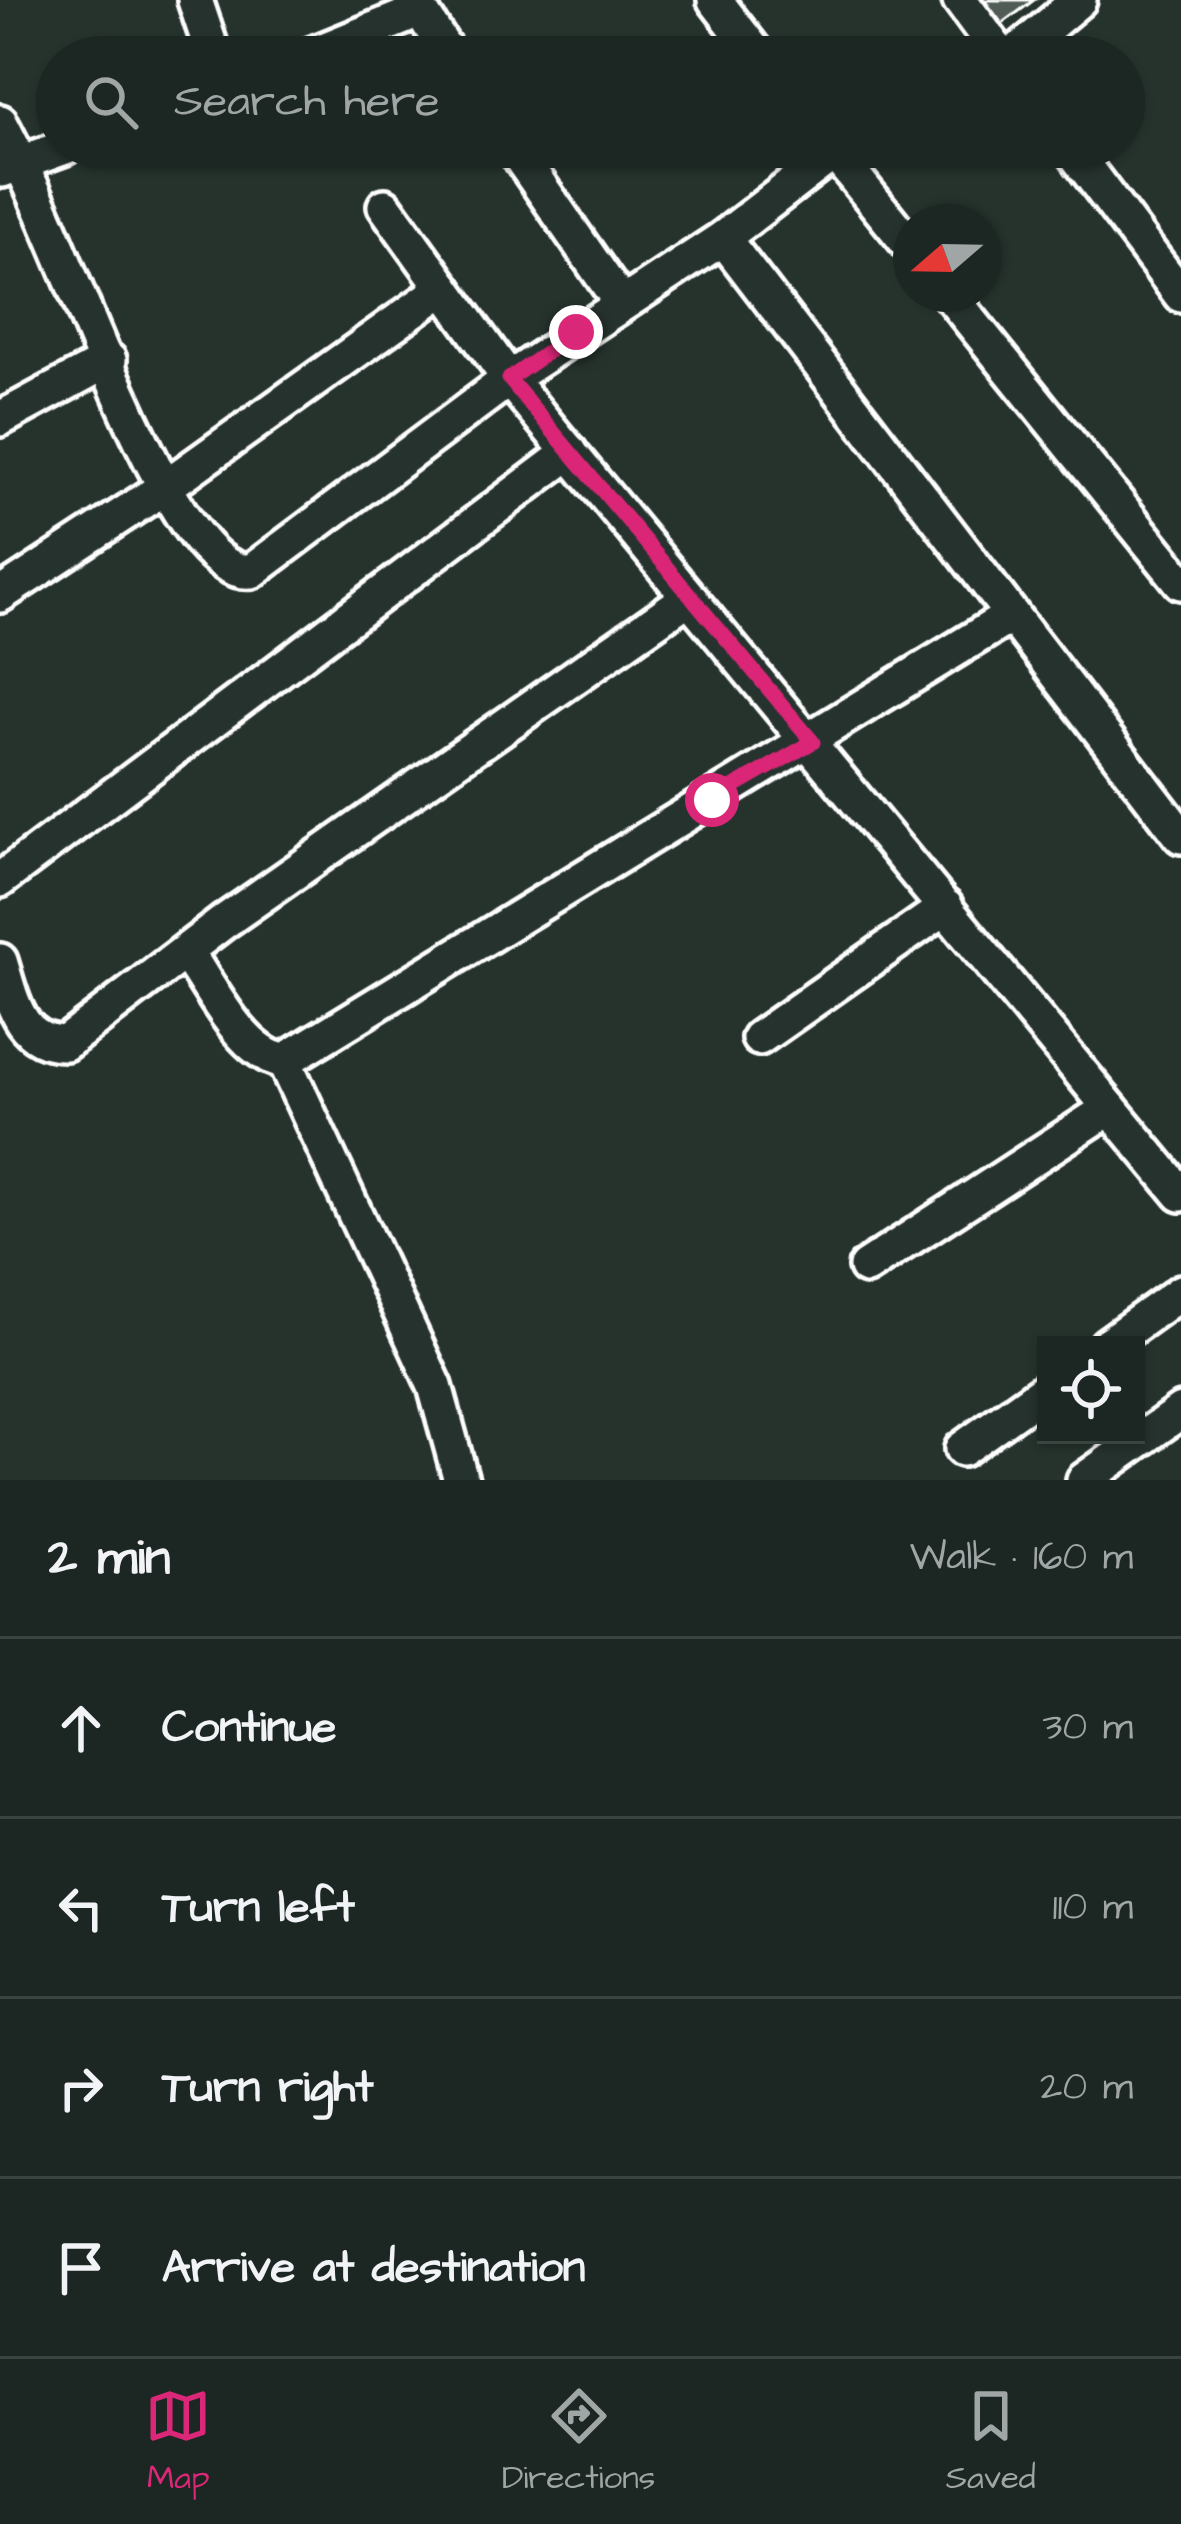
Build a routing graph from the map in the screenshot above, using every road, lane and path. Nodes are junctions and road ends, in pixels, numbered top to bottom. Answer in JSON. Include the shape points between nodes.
{"nodes":[{"id":1,"x":194,"y":0,"type":"edge"},
{"id":2,"x":715,"y":0,"type":"edge"},
{"id":3,"x":960,"y":0,"type":"edge"},
{"id":4,"x":1079,"y":0,"type":"edge"},
{"id":5,"x":416,"y":6,"type":"edge"},
{"id":6,"x":207,"y":36,"type":"edge"},
{"id":7,"x":351,"y":36,"type":"edge"},
{"id":8,"x":436,"y":36,"type":"edge"},
{"id":9,"x":743,"y":36,"type":"edge"},
{"id":10,"x":989,"y":36,"type":"edge"},
{"id":11,"x":1033,"y":36,"type":"edge"},
{"id":12,"x":0,"y":122,"type":"edge"},
{"id":13,"x":11,"y":167,"type":"edge"},
{"id":14,"x":527,"y":168,"type":"edge"},
{"id":15,"x":810,"y":168,"type":"edge"},
{"id":16,"x":850,"y":168,"type":"edge"},
{"id":17,"x":1086,"y":168,"type":"edge"},
{"id":18,"x":386,"y":206,"type":"dead end"},
{"id":19,"x":893,"y":224,"type":"edge"},
{"id":20,"x":723,"y":238,"type":"junction"},
{"id":21,"x":444,"y":288,"type":"junction"},
{"id":22,"x":1181,"y":295,"type":"edge"},
{"id":23,"x":621,"y":303,"type":"junction"},
{"id":24,"x":964,"y":312,"type":"edge"},
{"id":25,"x":109,"y":360,"type":"junction"},
{"id":26,"x":509,"y":379,"type":"junction"},
{"id":27,"x":0,"y":418,"type":"edge"},
{"id":28,"x":570,"y":452,"type":"junction"},
{"id":29,"x":165,"y":488,"type":"junction"},
{"id":30,"x":1181,"y":582,"type":"edge"},
{"id":31,"x":0,"y":595,"type":"edge"},
{"id":32,"x":688,"y":598,"type":"junction"},
{"id":33,"x":1012,"y":615,"type":"junction"},
{"id":34,"x":813,"y":742,"type":"junction"},
{"id":35,"x":1181,"y":836,"type":"edge"},
{"id":36,"x":0,"y":880,"type":"edge"},
{"id":37,"x":946,"y":907,"type":"junction"},
{"id":38,"x":186,"y":952,"type":"junction"},
{"id":39,"x":0,"y":961,"type":"edge"},
{"id":40,"x":759,"y":1038,"type":"dead end"},
{"id":41,"x":284,"y":1061,"type":"junction"},
{"id":42,"x":1110,"y":1108,"type":"junction"},
{"id":43,"x":1181,"y":1194,"type":"edge"},
{"id":44,"x":866,"y":1267,"type":"dead end"},
{"id":45,"x":1181,"y":1292,"type":"edge"},
{"id":46,"x":1120,"y":1336,"type":"edge"},
{"id":47,"x":1037,"y":1395,"type":"edge"},
{"id":48,"x":1181,"y":1411,"type":"edge"},
{"id":49,"x":962,"y":1449,"type":"dead end"},
{"id":50,"x":461,"y":1480,"type":"edge"},
{"id":51,"x":1084,"y":1480,"type":"edge"}],
"edges":[{"from":1,"to":6,"type":"street"},
{"from":2,"to":9,"type":"street"},
{"from":3,"to":10,"type":"street"},
{"from":4,"to":11,"type":"street"},
{"from":5,"to":7,"type":"street"},
{"from":5,"to":8,"type":"street"},
{"from":12,"to":13,"type":"street"},
{"from":13,"to":25,"type":"street"},
{"from":14,"to":23,"type":"street"},
{"from":15,"to":20,"type":"street"},
{"from":16,"to":19,"type":"street"},
{"from":17,"to":22,"type":"street"},
{"from":18,"to":21,"type":"street"},
{"from":20,"to":23,"type":"street"},
{"from":20,"to":33,"type":"street"},
{"from":21,"to":26,"type":"street"},
{"from":21,"to":29,"type":"street"},
{"from":23,"to":26,"type":"street"},
{"from":24,"to":30,"type":"street"},
{"from":25,"to":27,"type":"street"},
{"from":25,"to":29,"type":"street"},
{"from":26,"to":28,"type":"street"},
{"from":26,"to":29,"type":"street","via":[[251,571],[220,562]]},
{"from":28,"to":32,"type":"street"},
{"from":28,"to":36,"type":"street"},
{"from":29,"to":31,"type":"street"},
{"from":32,"to":34,"type":"street"},
{"from":32,"to":38,"type":"street"},
{"from":33,"to":34,"type":"street"},
{"from":33,"to":35,"type":"street"},
{"from":34,"to":37,"type":"street"},
{"from":34,"to":41,"type":"street"},
{"from":37,"to":40,"type":"street"},
{"from":37,"to":42,"type":"street"},
{"from":38,"to":39,"type":"street","via":[[65,1043],[27,1032]]},
{"from":38,"to":41,"type":"street","via":[[250,1040],[268,1059]]},
{"from":41,"to":50,"type":"street","via":[[435,1386]]},
{"from":42,"to":43,"type":"street"},
{"from":42,"to":44,"type":"street"},
{"from":45,"to":46,"type":"street"},
{"from":47,"to":49,"type":"street"},
{"from":48,"to":51,"type":"street"}]}
